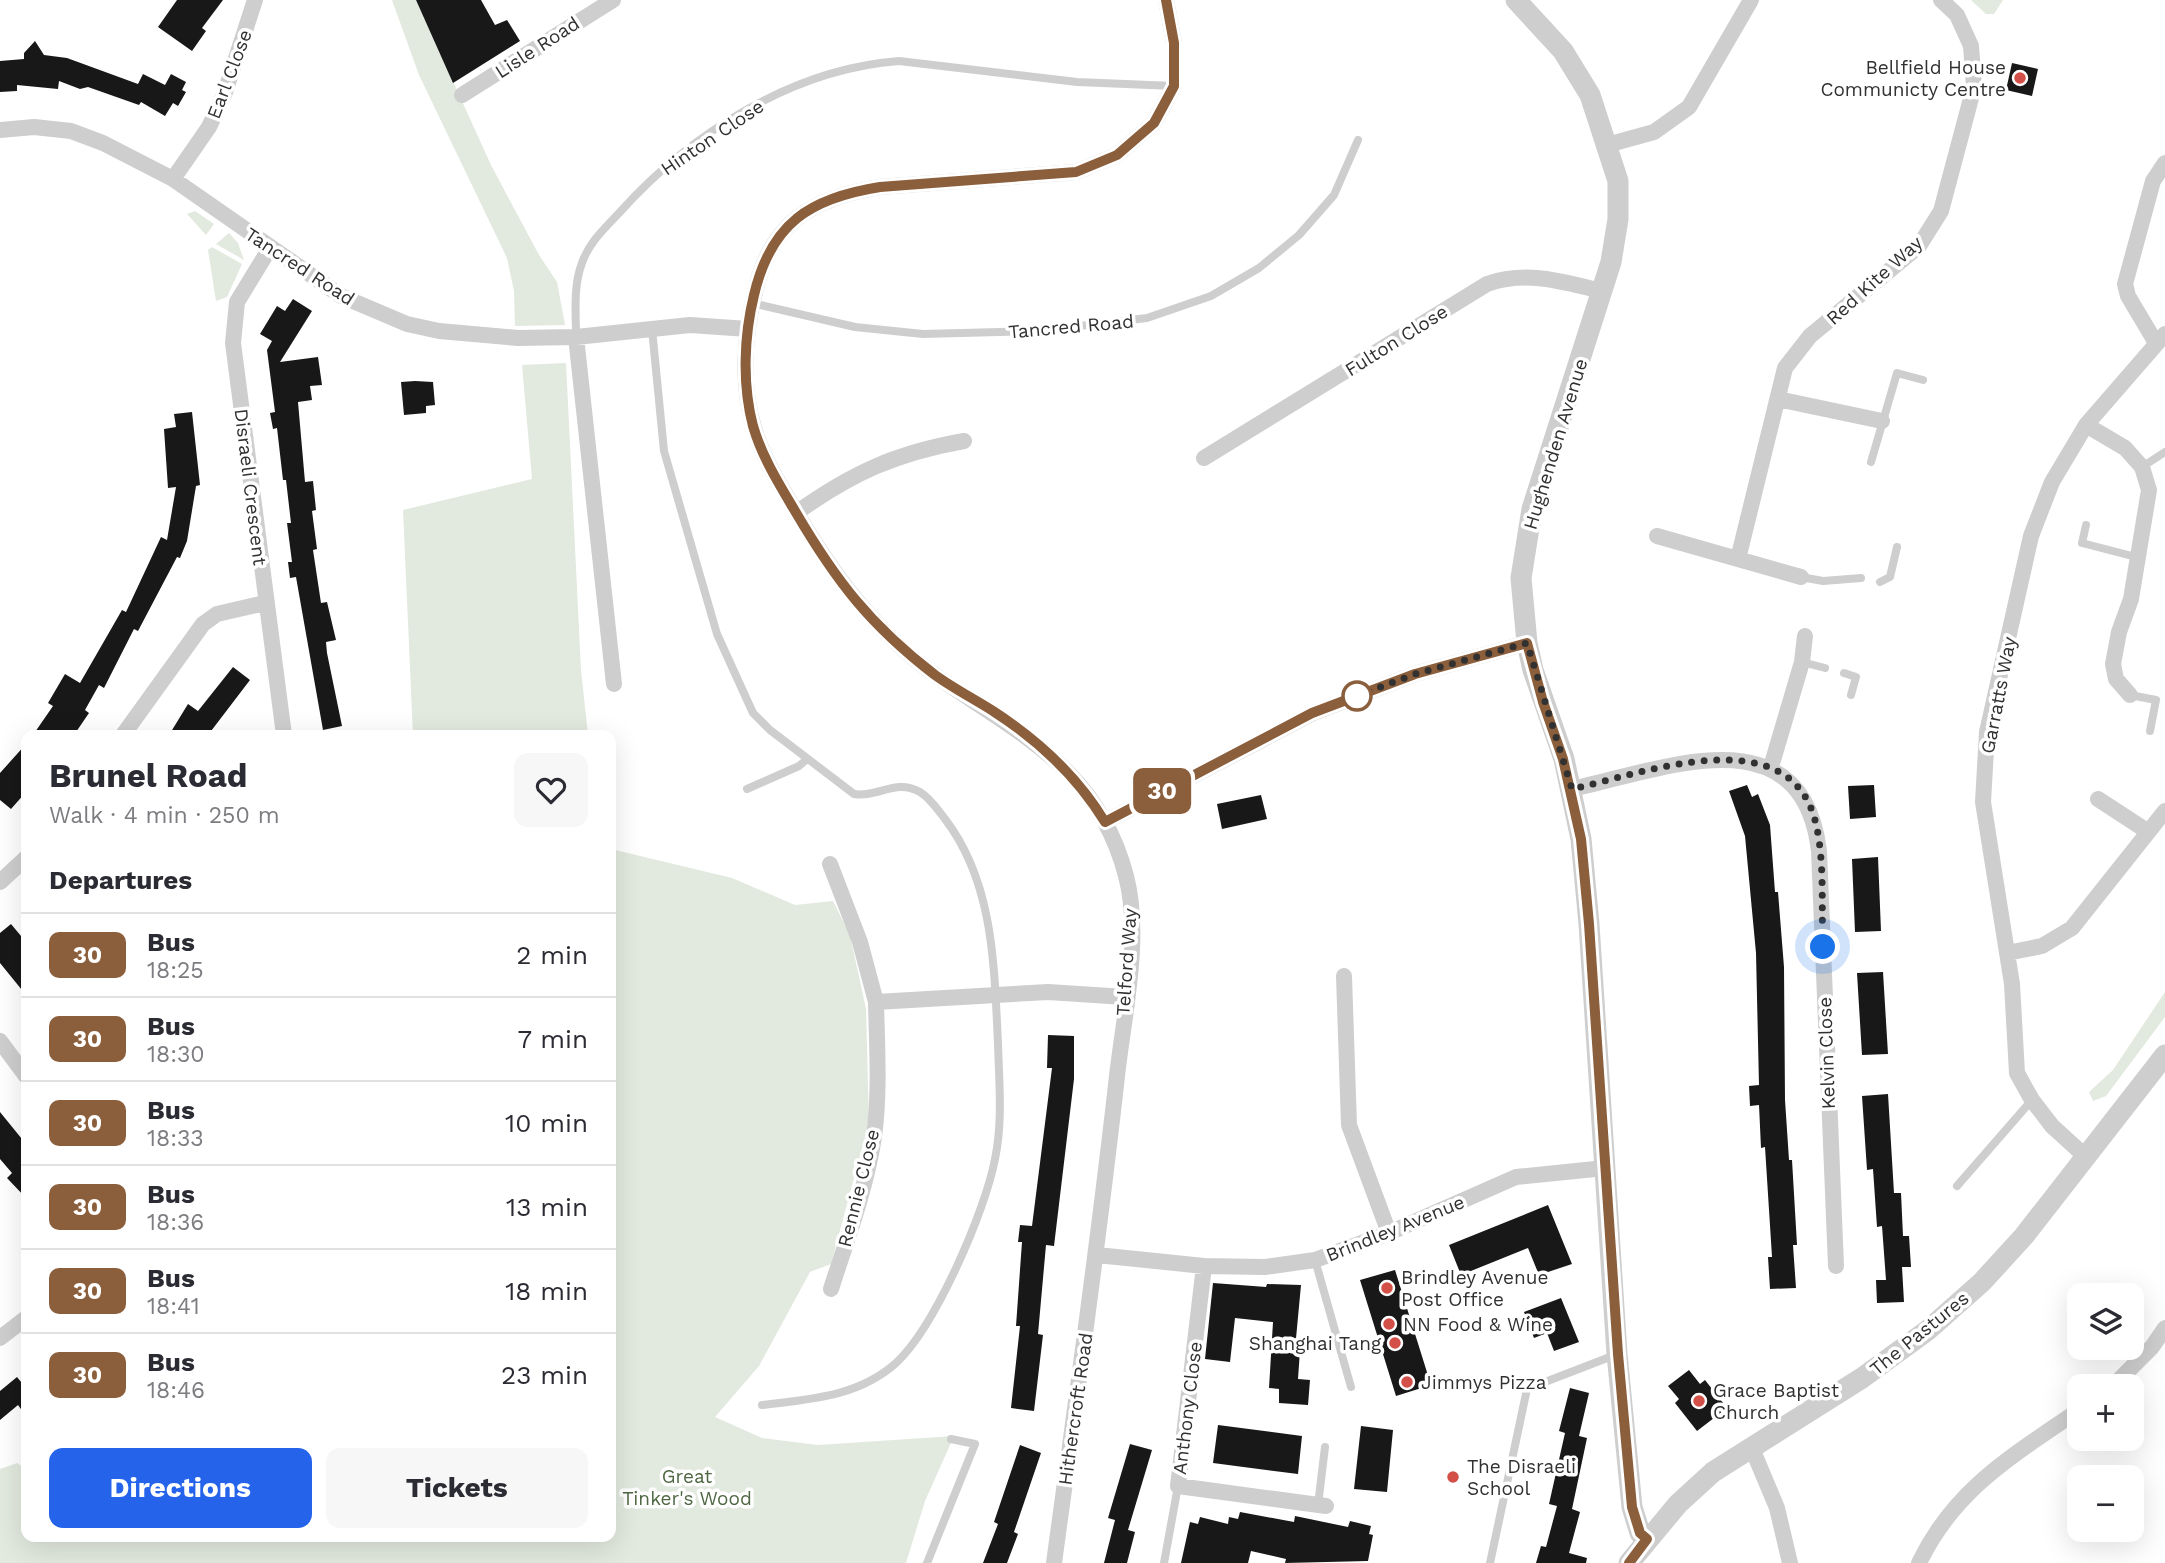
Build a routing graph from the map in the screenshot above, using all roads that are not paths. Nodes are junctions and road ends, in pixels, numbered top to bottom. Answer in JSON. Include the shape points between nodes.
{"nodes":[{"id":1,"x":255,"y":0,"type":"edge"},
{"id":2,"x":613,"y":0,"type":"edge"},
{"id":3,"x":1166,"y":0,"type":"edge"},
{"id":4,"x":1516,"y":0,"type":"edge"},
{"id":5,"x":1751,"y":0,"type":"edge"},
{"id":6,"x":1941,"y":0,"type":"edge"},
{"id":7,"x":1174,"y":86,"type":"junction"},
{"id":8,"x":462,"y":95,"type":"dead end"},
{"id":9,"x":0,"y":130,"type":"edge"},
{"id":10,"x":1358,"y":140,"type":"dead end"},
{"id":11,"x":1607,"y":145,"type":"junction"},
{"id":12,"x":2165,"y":163,"type":"edge"},
{"id":13,"x":173,"y":179,"type":"junction"},
{"id":14,"x":270,"y":248,"type":"junction"},
{"id":15,"x":1602,"y":291,"type":"junction"},
{"id":16,"x":752,"y":303,"type":"junction"},
{"id":17,"x":652,"y":328,"type":"junction"},
{"id":18,"x":748,"y":329,"type":"junction"},
{"id":19,"x":576,"y":337,"type":"junction"},
{"id":20,"x":2160,"y":339,"type":"edge"},
{"id":21,"x":1923,"y":380,"type":"dead end"},
{"id":22,"x":1778,"y":399,"type":"junction"},
{"id":23,"x":1882,"y":421,"type":"junction"},
{"id":24,"x":2085,"y":425,"type":"junction"},
{"id":25,"x":964,"y":441,"type":"dead end"},
{"id":26,"x":2165,"y":452,"type":"edge"},
{"id":27,"x":1204,"y":457,"type":"dead end"},
{"id":28,"x":1871,"y":462,"type":"dead end"},
{"id":29,"x":2142,"y":467,"type":"junction"},
{"id":30,"x":796,"y":513,"type":"junction"},
{"id":31,"x":2086,"y":525,"type":"dead end"},
{"id":32,"x":1657,"y":536,"type":"dead end"},
{"id":33,"x":1897,"y":547,"type":"dead end"},
{"id":34,"x":2136,"y":557,"type":"junction"},
{"id":35,"x":1738,"y":559,"type":"junction"},
{"id":36,"x":1801,"y":577,"type":"joint"},
{"id":37,"x":1861,"y":578,"type":"dead end"},
{"id":38,"x":1880,"y":582,"type":"dead end"},
{"id":39,"x":265,"y":603,"type":"junction"},
{"id":40,"x":1805,"y":636,"type":"dead end"},
{"id":41,"x":1527,"y":643,"type":"junction"},
{"id":42,"x":1802,"y":662,"type":"junction"},
{"id":43,"x":1825,"y":668,"type":"dead end"},
{"id":44,"x":1844,"y":673,"type":"dead end"},
{"id":45,"x":614,"y":684,"type":"dead end"},
{"id":46,"x":1851,"y":695,"type":"dead end"},
{"id":47,"x":2130,"y":695,"type":"joint"},
{"id":48,"x":126,"y":730,"type":"edge"},
{"id":49,"x":283,"y":730,"type":"edge"},
{"id":50,"x":2150,"y":731,"type":"dead end"},
{"id":51,"x":806,"y":760,"type":"junction"},
{"id":52,"x":1771,"y":767,"type":"junction"},
{"id":53,"x":747,"y":789,"type":"dead end"},
{"id":54,"x":1572,"y":789,"type":"junction"},
{"id":55,"x":2098,"y":799,"type":"dead end"},
{"id":56,"x":2165,"y":811,"type":"edge"},
{"id":57,"x":1105,"y":822,"type":"junction"},
{"id":58,"x":2147,"y":831,"type":"junction"},
{"id":59,"x":21,"y":863,"type":"edge"},
{"id":60,"x":830,"y":864,"type":"dead end"},
{"id":61,"x":0,"y":882,"type":"edge"},
{"id":62,"x":2007,"y":953,"type":"junction"},
{"id":63,"x":1343,"y":976,"type":"dead end"},
{"id":64,"x":995,"y":995,"type":"junction"},
{"id":65,"x":1125,"y":997,"type":"junction"},
{"id":66,"x":876,"y":1002,"type":"junction"},
{"id":67,"x":0,"y":1041,"type":"edge"},
{"id":68,"x":2165,"y":1055,"type":"edge"},
{"id":69,"x":21,"y":1069,"type":"edge"},
{"id":70,"x":2032,"y":1100,"type":"junction"},
{"id":71,"x":2086,"y":1157,"type":"junction"},
{"id":72,"x":1605,"y":1168,"type":"junction"},
{"id":73,"x":1957,"y":1186,"type":"dead end"},
{"id":74,"x":1389,"y":1233,"type":"junction"},
{"id":75,"x":1097,"y":1255,"type":"junction"},
{"id":76,"x":1315,"y":1260,"type":"junction"},
{"id":77,"x":1204,"y":1266,"type":"junction"},
{"id":78,"x":1836,"y":1266,"type":"dead end"},
{"id":79,"x":831,"y":1289,"type":"dead end"},
{"id":80,"x":21,"y":1322,"type":"edge"},
{"id":81,"x":2165,"y":1328,"type":"edge"},
{"id":82,"x":0,"y":1338,"type":"edge"},
{"id":83,"x":1618,"y":1354,"type":"junction"},
{"id":84,"x":2125,"y":1374,"type":"edge"},
{"id":85,"x":1351,"y":1388,"type":"dead end"},
{"id":86,"x":762,"y":1405,"type":"dead end"},
{"id":87,"x":2067,"y":1418,"type":"edge"},
{"id":88,"x":951,"y":1439,"type":"dead end"},
{"id":89,"x":1751,"y":1446,"type":"junction"},
{"id":90,"x":1325,"y":1447,"type":"dead end"},
{"id":91,"x":1178,"y":1486,"type":"junction"},
{"id":92,"x":1322,"y":1505,"type":"joint"},
{"id":93,"x":1647,"y":1539,"type":"junction"},
{"id":94,"x":928,"y":1563,"type":"edge"},
{"id":95,"x":1054,"y":1563,"type":"edge"},
{"id":96,"x":1164,"y":1563,"type":"edge"},
{"id":97,"x":1490,"y":1563,"type":"edge"},
{"id":98,"x":1629,"y":1563,"type":"edge"},
{"id":99,"x":1790,"y":1563,"type":"edge"},
{"id":100,"x":1919,"y":1563,"type":"edge"}],
"edges":[{"from":1,"to":13,"type":"street","name":"Earl Close","via":[[224,95],[209,127]]},
{"from":2,"to":8,"type":"street","name":"Lisle Road"},
{"from":3,"to":7,"type":"street","name":"Telford Way","via":[[1174,43]]},
{"from":4,"to":11,"type":"street","name":"Hughenden Avenue","via":[[1563,51],[1590,94]]},
{"from":5,"to":11,"type":"street","via":[[1689,107],[1654,132]]},
{"from":6,"to":22,"type":"street","name":"Red Kite Way","via":[[1957,15],[1971,46],[1974,86],[1941,211],[1919,246],[1810,336],[1785,368]]},
{"from":7,"to":16,"type":"street","name":"Telford Way","via":[[1154,123],[1135,141],[1117,155],[1076,172],[880,187],[823,200],[775,241]]},
{"from":7,"to":19,"type":"lane","name":"Hinton Close","via":[[1077,82],[899,61],[871,63],[798,85],[754,106],[692,146],[648,180],[592,242],[581,263]]},
{"from":9,"to":13,"type":"street","name":"Tancred Road","via":[[71,131]]},
{"from":10,"to":16,"type":"lane","name":"Tancred Road","via":[[1334,195],[1299,234],[1259,268],[1211,296],[1147,318],[1037,331],[923,334],[855,327]]},
{"from":11,"to":15,"type":"street","name":"Hughenden Avenue","via":[[1618,181],[1618,219]]},
{"from":12,"to":20,"type":"street","via":[[2153,181],[2125,284],[2128,296]]},
{"from":13,"to":14,"type":"street","name":"Tancred Road"},
{"from":14,"to":19,"type":"street","name":"Tancred Road","via":[[341,296],[407,324],[474,336]]},
{"from":14,"to":39,"type":"street","name":"Disraeli Crescent","via":[[237,302],[233,343]]},
{"from":15,"to":27,"type":"street","name":"Fulton Close","via":[[1528,276],[1487,284]]},
{"from":15,"to":41,"type":"street","name":"Hughenden Avenue","via":[[1532,509],[1521,578]]},
{"from":16,"to":18,"type":"street","name":"Telford Way"},
{"from":17,"to":18,"type":"street","name":"Tancred Road"},
{"from":17,"to":19,"type":"street","name":"Tancred Road"},
{"from":17,"to":51,"type":"lane","via":[[664,451],[717,634],[753,713]]},
{"from":18,"to":30,"type":"street","name":"Telford Way","via":[[746,361],[753,424]]},
{"from":19,"to":45,"type":"street","name":"Hinton Close"},
{"from":20,"to":24,"type":"street","name":"Garratts Way"},
{"from":21,"to":23,"type":"lane","via":[[1897,373]]},
{"from":22,"to":23,"type":"street"},
{"from":22,"to":35,"type":"street","name":"Red Kite Way"},
{"from":23,"to":28,"type":"lane"},
{"from":24,"to":29,"type":"street","via":[[2125,448]]},
{"from":24,"to":62,"type":"street","name":"Garratts Way","via":[[2052,482],[2031,536],[1987,732],[1983,802]]},
{"from":25,"to":30,"type":"street","via":[[877,464]]},
{"from":26,"to":29,"type":"lane"},
{"from":29,"to":34,"type":"street","via":[[2149,490],[2148,510]]},
{"from":30,"to":57,"type":"street","name":"Telford Way","via":[[847,593],[883,632],[937,676],[1027,735],[1076,780]]},
{"from":31,"to":34,"type":"lane","via":[[2082,543]]},
{"from":32,"to":35,"type":"street"},
{"from":33,"to":38,"type":"lane","via":[[1890,577]]},
{"from":34,"to":47,"type":"street","via":[[2131,599],[2113,664],[2116,679]]},
{"from":35,"to":36,"type":"street"},
{"from":36,"to":37,"type":"lane","via":[[1823,581]]},
{"from":39,"to":48,"type":"street","via":[[217,614],[204,624]]},
{"from":39,"to":49,"type":"street","name":"Disraeli Crescent"},
{"from":40,"to":42,"type":"street"},
{"from":41,"to":54,"type":"street","name":"Hughenden Avenue"},
{"from":41,"to":57,"type":"street","via":[[1415,674],[1312,713]]},
{"from":42,"to":43,"type":"lane"},
{"from":42,"to":52,"type":"street"},
{"from":44,"to":46,"type":"lane","via":[[1856,677]]},
{"from":47,"to":50,"type":"lane","via":[[2156,701]]},
{"from":51,"to":53,"type":"lane"},
{"from":51,"to":64,"type":"lane","via":[[854,794],[900,785],[924,794],[937,809],[964,850],[981,895],[991,941]]},
{"from":52,"to":54,"type":"street","via":[[1749,760],[1704,760]]},
{"from":52,"to":78,"type":"street","name":"Kelvin Close","via":[[1783,774],[1808,804],[1817,833]]},
{"from":54,"to":72,"type":"street","name":"Hughenden Avenue","via":[[1589,924]]},
{"from":55,"to":58,"type":"street"},
{"from":56,"to":58,"type":"street"},
{"from":57,"to":65,"type":"street","name":"Telford Way","via":[[1118,849],[1132,911]]},
{"from":58,"to":62,"type":"street","via":[[2072,928],[2042,946]]},
{"from":59,"to":61,"type":"street"},
{"from":60,"to":66,"type":"street","name":"Rennie Close","via":[[860,942]]},
{"from":62,"to":70,"type":"street","name":"Garratts Way","via":[[2017,1073]]},
{"from":63,"to":74,"type":"street","via":[[1349,1125]]},
{"from":64,"to":65,"type":"street","via":[[1048,992]]},
{"from":64,"to":66,"type":"street"},
{"from":64,"to":86,"type":"lane","via":[[1000,1106],[995,1162],[975,1219],[929,1319],[906,1353],[859,1388]]},
{"from":65,"to":75,"type":"street","name":"Telford Way"},
{"from":66,"to":79,"type":"street","name":"Rennie Close","via":[[878,1091],[873,1139]]},
{"from":67,"to":69,"type":"street"},
{"from":68,"to":71,"type":"street","name":"The Pastures"},
{"from":70,"to":71,"type":"street","name":"Garratts Way"},
{"from":70,"to":73,"type":"lane"},
{"from":71,"to":89,"type":"street","name":"The Pastures","via":[[1982,1282],[1928,1330],[1862,1378]]},
{"from":72,"to":74,"type":"street","name":"Brindley Avenue","via":[[1516,1177]]},
{"from":72,"to":83,"type":"street","name":"Hughenden Avenue"},
{"from":74,"to":76,"type":"street","name":"Brindley Avenue"},
{"from":75,"to":77,"type":"street","name":"Brindley Avenue"},
{"from":75,"to":95,"type":"street","name":"Hithercroft Road"},
{"from":76,"to":77,"type":"street","name":"Brindley Avenue","via":[[1265,1267]]},
{"from":76,"to":85,"type":"lane"},
{"from":77,"to":91,"type":"street","name":"Anthony Close"},
{"from":80,"to":82,"type":"street"},
{"from":81,"to":84,"type":"street"},
{"from":83,"to":93,"type":"street","name":"Hughenden Avenue","via":[[1632,1507],[1640,1533]]},
{"from":83,"to":97,"type":"lane","via":[[1527,1389]]},
{"from":87,"to":100,"type":"street","via":[[2023,1445],[1978,1482],[1942,1524]]},
{"from":88,"to":94,"type":"lane","via":[[975,1444]]},
{"from":89,"to":93,"type":"street","name":"The Pastures","via":[[1713,1472]]},
{"from":89,"to":99,"type":"street","via":[[1777,1508]]},
{"from":90,"to":92,"type":"lane"},
{"from":91,"to":92,"type":"street","name":"Anthony Close"},
{"from":91,"to":96,"type":"lane"},
{"from":93,"to":98,"type":"street","name":"The Pastures"}]}
